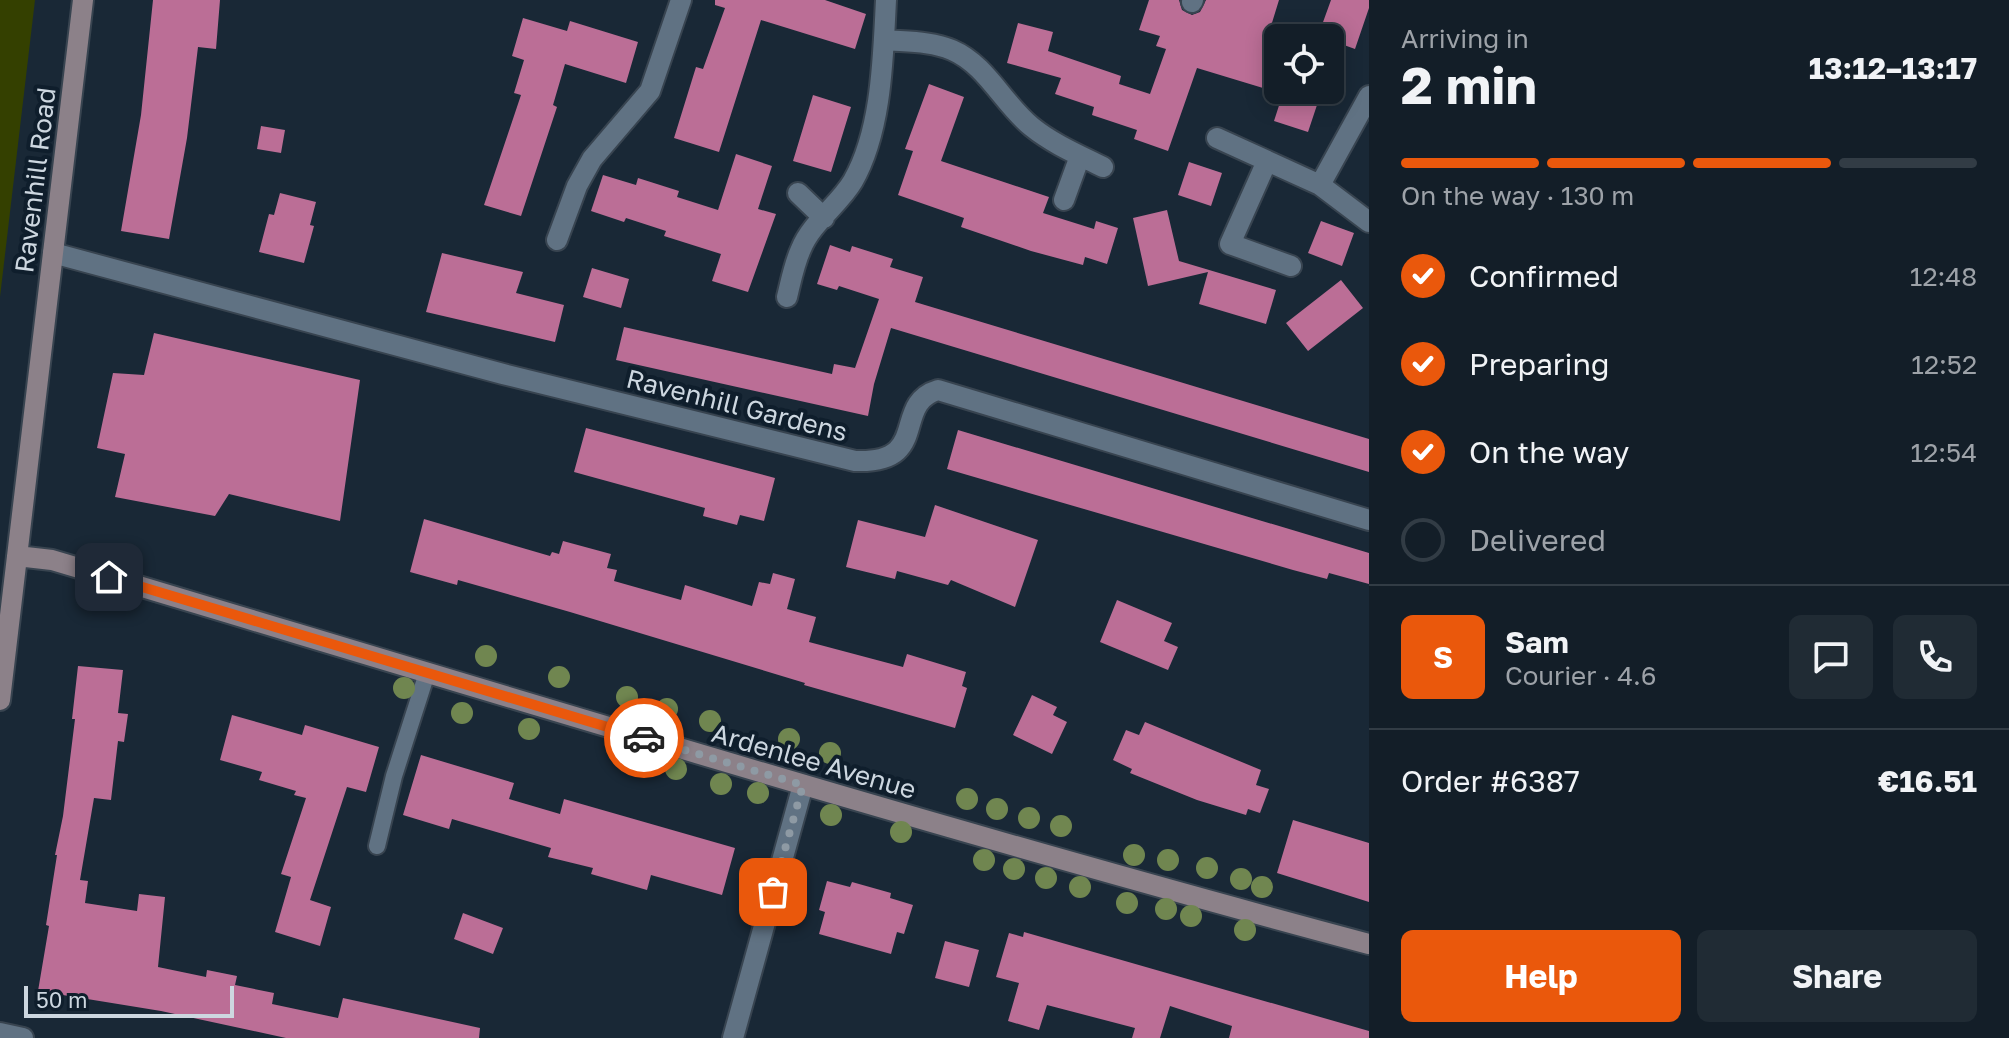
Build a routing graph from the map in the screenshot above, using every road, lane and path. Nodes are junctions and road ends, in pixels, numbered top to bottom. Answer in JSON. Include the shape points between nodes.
{"nodes":[{"id":1,"x":83,"y":0,"type":"edge"},
{"id":2,"x":886,"y":0,"type":"edge"},
{"id":3,"x":677,"y":1,"type":"edge"},
{"id":4,"x":884,"y":40,"type":"junction"},
{"id":5,"x":1369,"y":96,"type":"edge"},
{"id":6,"x":1217,"y":138,"type":"dead end"},
{"id":7,"x":1080,"y":156,"type":"junction"},
{"id":8,"x":1267,"y":161,"type":"junction"},
{"id":9,"x":1103,"y":167,"type":"dead end"},
{"id":10,"x":1320,"y":185,"type":"junction"},
{"id":11,"x":798,"y":193,"type":"dead end"},
{"id":12,"x":1064,"y":200,"type":"dead end"},
{"id":13,"x":824,"y":218,"type":"junction"},
{"id":14,"x":1369,"y":222,"type":"edge"},
{"id":15,"x":557,"y":240,"type":"dead end"},
{"id":16,"x":53,"y":253,"type":"junction"},
{"id":17,"x":1291,"y":266,"type":"dead end"},
{"id":18,"x":787,"y":297,"type":"dead end"},
{"id":19,"x":1369,"y":520,"type":"edge"},
{"id":20,"x":17,"y":556,"type":"junction"},
{"id":21,"x":427,"y":673,"type":"junction"},
{"id":22,"x":0,"y":700,"type":"edge"},
{"id":23,"x":803,"y":785,"type":"junction"},
{"id":24,"x":377,"y":846,"type":"dead end"},
{"id":25,"x":1369,"y":944,"type":"edge"},
{"id":26,"x":0,"y":1033,"type":"edge"},
{"id":27,"x":23,"y":1038,"type":"edge"},
{"id":28,"x":733,"y":1038,"type":"edge"}],
"edges":[{"from":1,"to":16,"type":"street","name":"Ravenhill Road"},
{"from":2,"to":4,"type":"street"},
{"from":3,"to":15,"type":"street","via":[[650,91],[592,159]]},
{"from":4,"to":7,"type":"street","via":[[952,50],[974,63],[1033,128]]},
{"from":4,"to":13,"type":"street","via":[[879,91],[862,161]]},
{"from":5,"to":10,"type":"street"},
{"from":6,"to":8,"type":"street"},
{"from":7,"to":9,"type":"street"},
{"from":7,"to":12,"type":"street"},
{"from":8,"to":10,"type":"street"},
{"from":8,"to":17,"type":"street","via":[[1230,244]]},
{"from":10,"to":14,"type":"street"},
{"from":11,"to":13,"type":"street"},
{"from":13,"to":18,"type":"street","via":[[801,248]]},
{"from":16,"to":19,"type":"street","name":"Ravenhill Gardens","via":[[503,374],[855,461],[878,462],[894,455],[904,443],[918,403],[938,390]]},
{"from":16,"to":20,"type":"street","name":"Ravenhill Road"},
{"from":20,"to":21,"type":"street","name":"Ardenlee Avenue","via":[[52,560]]},
{"from":20,"to":22,"type":"street","name":"Ravenhill Road"},
{"from":21,"to":23,"type":"street","name":"Ardenlee Avenue"},
{"from":21,"to":24,"type":"lane"},
{"from":23,"to":25,"type":"street","name":"Ardenlee Avenue"},
{"from":23,"to":28,"type":"street"},
{"from":26,"to":27,"type":"street"}]}
